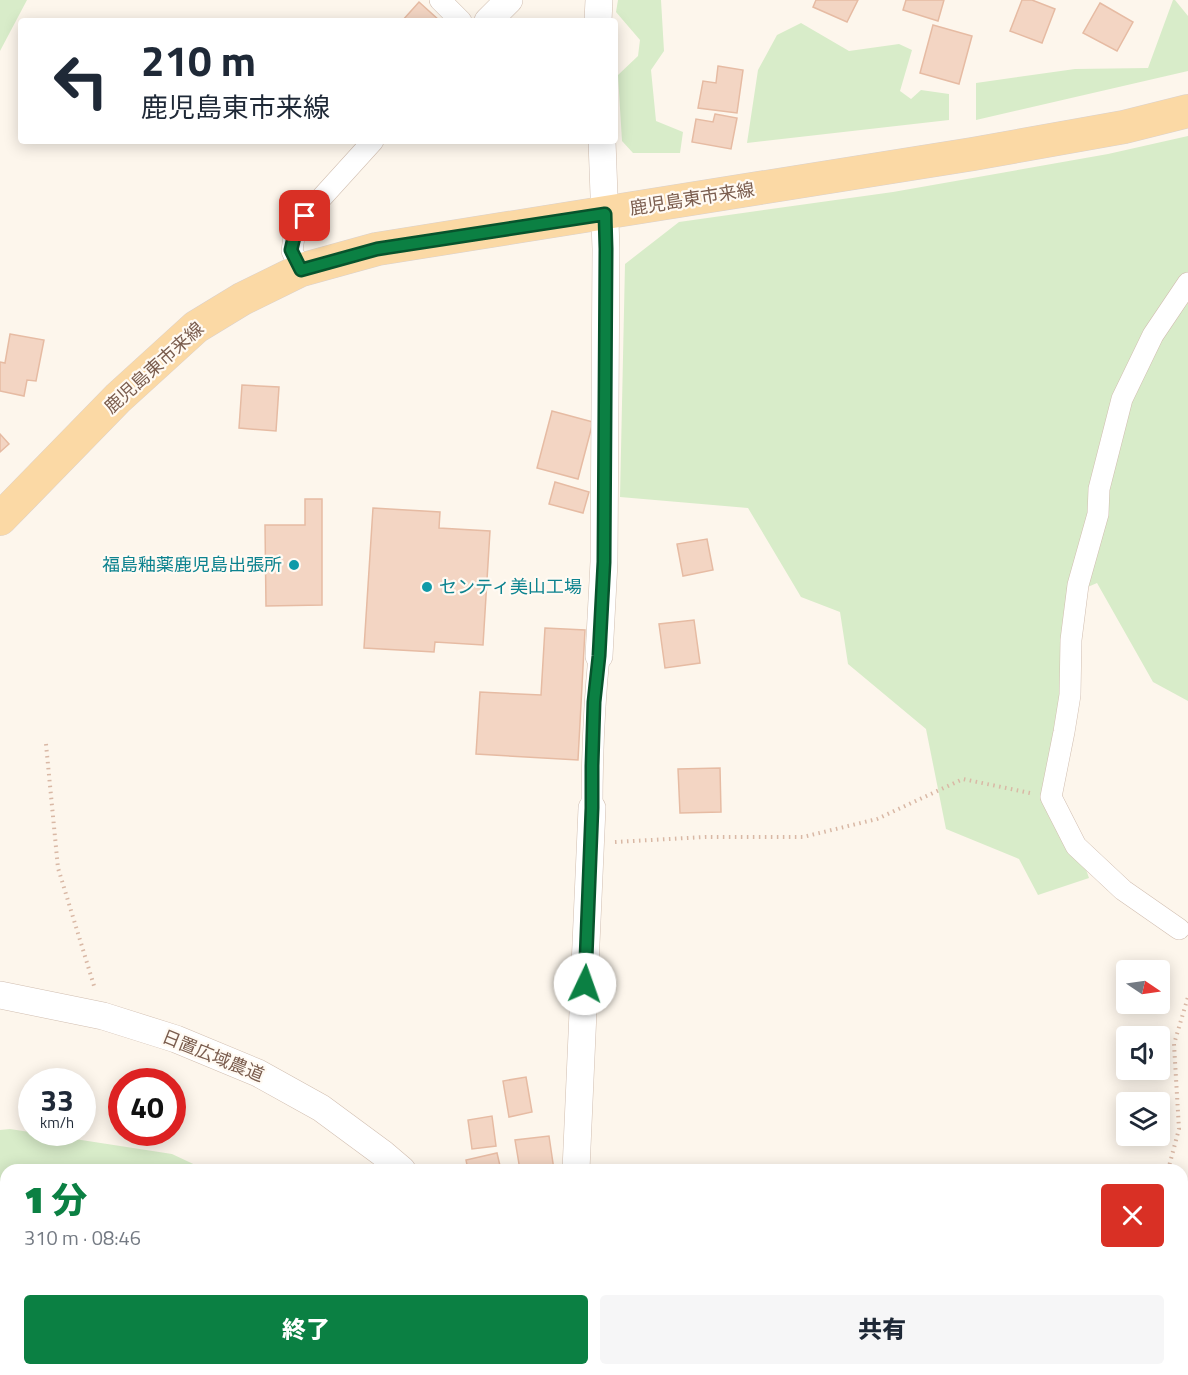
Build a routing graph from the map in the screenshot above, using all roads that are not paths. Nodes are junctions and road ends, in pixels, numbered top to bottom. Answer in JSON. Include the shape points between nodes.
{"nodes":[{"id":1,"x":440,"y":0,"type":"edge"},
{"id":2,"x":509,"y":0,"type":"edge"},
{"id":3,"x":599,"y":0,"type":"edge"},
{"id":4,"x":458,"y":18,"type":"edge"},
{"id":5,"x":491,"y":18,"type":"edge"},
{"id":6,"x":598,"y":18,"type":"edge"},
{"id":7,"x":1188,"y":111,"type":"edge"},
{"id":8,"x":370,"y":144,"type":"edge"},
{"id":9,"x":602,"y":144,"type":"edge"},
{"id":10,"x":605,"y":214,"type":"junction"},
{"id":11,"x":301,"y":270,"type":"junction"},
{"id":12,"x":1188,"y":283,"type":"edge"},
{"id":13,"x":0,"y":519,"type":"edge"},
{"id":14,"x":599,"y":656,"type":"joint"},
{"id":15,"x":592,"y":808,"type":"joint"},
{"id":16,"x":1179,"y":928,"type":"dead end"},
{"id":17,"x":0,"y":995,"type":"edge"},
{"id":18,"x":395,"y":1164,"type":"edge"},
{"id":19,"x":576,"y":1164,"type":"edge"}],
"edges":[{"from":1,"to":4,"type":"street"},
{"from":2,"to":5,"type":"street"},
{"from":3,"to":6,"type":"street"},
{"from":7,"to":10,"type":"main road","name":"鹿児島東市来線","via":[[1100,132]]},
{"from":8,"to":11,"type":"street","via":[[305,216],[291,250]]},
{"from":9,"to":10,"type":"street"},
{"from":10,"to":11,"type":"main road","name":"鹿児島東市来線","via":[[377,249]]},
{"from":10,"to":14,"type":"street","via":[[604,539]]},
{"from":11,"to":13,"type":"main road","name":"鹿児島東市来線","via":[[196,327],[118,398]]},
{"from":12,"to":16,"type":"street","via":[[1154,335],[1122,399],[1099,489],[1098,514],[1078,585],[1070,695],[1051,797],[1076,846],[1123,890]]},
{"from":14,"to":15,"type":"street"},
{"from":15,"to":19,"type":"street"},
{"from":17,"to":18,"type":"street","name":"日置広域農道","via":[[103,1016],[176,1039],[258,1073],[321,1108]]}]}
